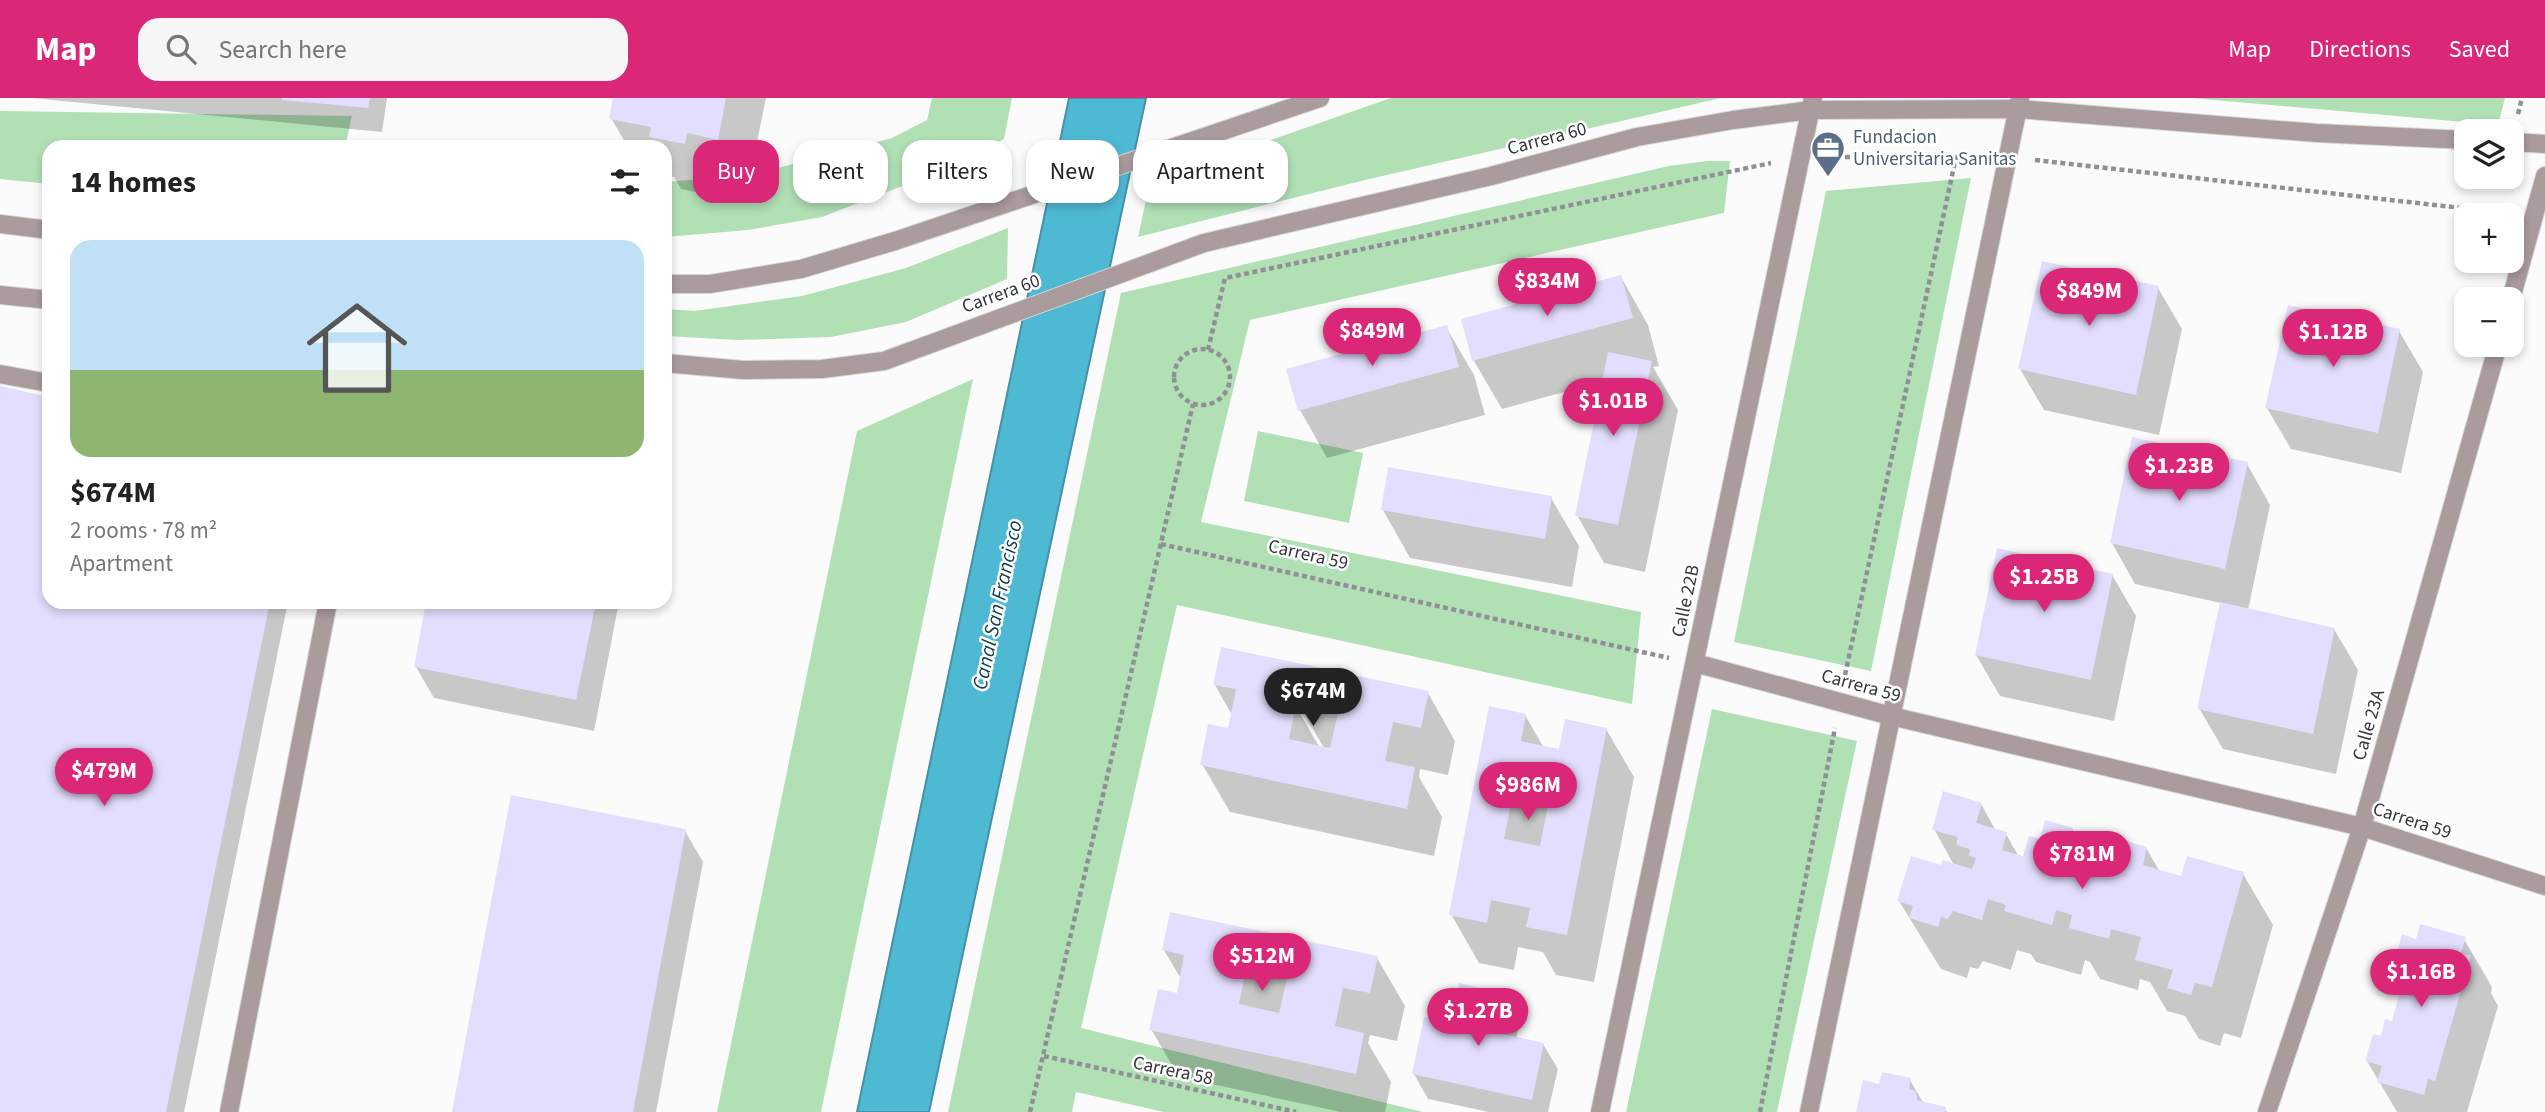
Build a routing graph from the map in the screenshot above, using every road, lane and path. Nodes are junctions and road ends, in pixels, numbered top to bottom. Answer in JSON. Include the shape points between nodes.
{"nodes":[{"id":1,"x":1320,"y":98,"type":"edge"},
{"id":2,"x":2522,"y":98,"type":"edge"},
{"id":3,"x":1812,"y":104,"type":"edge"},
{"id":4,"x":2019,"y":104,"type":"edge"},
{"id":5,"x":2518,"y":114,"type":"dead end"},
{"id":6,"x":2454,"y":139,"type":"edge"},
{"id":7,"x":2524,"y":143,"type":"edge"},
{"id":8,"x":2545,"y":144,"type":"edge"},
{"id":9,"x":2008,"y":156,"type":"junction"},
{"id":10,"x":1801,"y":157,"type":"junction"},
{"id":11,"x":1956,"y":157,"type":"junction"},
{"id":12,"x":2545,"y":176,"type":"edge"},
{"id":13,"x":2535,"y":216,"type":"junction"},
{"id":14,"x":0,"y":224,"type":"edge"},
{"id":15,"x":42,"y":229,"type":"edge"},
{"id":16,"x":672,"y":284,"type":"edge"},
{"id":17,"x":2514,"y":287,"type":"edge"},
{"id":18,"x":0,"y":295,"type":"edge"},
{"id":19,"x":42,"y":299,"type":"edge"},
{"id":20,"x":1208,"y":350,"type":"junction"},
{"id":21,"x":2495,"y":357,"type":"edge"},
{"id":22,"x":672,"y":364,"type":"edge"},
{"id":23,"x":0,"y":374,"type":"edge"},
{"id":24,"x":42,"y":382,"type":"edge"},
{"id":25,"x":1193,"y":404,"type":"junction"},
{"id":26,"x":1161,"y":544,"type":"junction"},
{"id":27,"x":327,"y":609,"type":"edge"},
{"id":28,"x":1695,"y":663,"type":"junction"},
{"id":29,"x":1839,"y":702,"type":"junction"},
{"id":30,"x":1891,"y":716,"type":"junction"},
{"id":31,"x":2362,"y":827,"type":"junction"},
{"id":32,"x":2545,"y":886,"type":"edge"},
{"id":33,"x":1044,"y":1056,"type":"junction"},
{"id":34,"x":229,"y":1112,"type":"edge"},
{"id":35,"x":1030,"y":1112,"type":"edge"},
{"id":36,"x":1296,"y":1112,"type":"edge"},
{"id":37,"x":1600,"y":1112,"type":"edge"},
{"id":38,"x":1760,"y":1112,"type":"edge"},
{"id":39,"x":1809,"y":1112,"type":"edge"},
{"id":40,"x":2267,"y":1112,"type":"edge"}],
"edges":[{"from":1,"to":16,"type":"street","via":[[801,269],[710,285]]},
{"from":2,"to":5,"type":"path"},
{"from":3,"to":4,"type":"street","name":"Carrera 60"},
{"from":3,"to":10,"type":"street","name":"Calle 22B"},
{"from":3,"to":22,"type":"street","name":"Carrera 60","via":[[1637,137],[1204,243],[884,361],[822,369],[743,370]]},
{"from":4,"to":6,"type":"street","name":"Carrera 60","via":[[2317,133]]},
{"from":4,"to":9,"type":"street"},
{"from":7,"to":8,"type":"street"},
{"from":9,"to":11,"type":"path"},
{"from":9,"to":13,"type":"path"},
{"from":9,"to":30,"type":"street"},
{"from":10,"to":11,"type":"path"},
{"from":10,"to":20,"type":"path","via":[[1225,278]]},
{"from":10,"to":28,"type":"street","name":"Calle 22B"},
{"from":11,"to":29,"type":"path"},
{"from":12,"to":13,"type":"street"},
{"from":13,"to":17,"type":"street"},
{"from":14,"to":15,"type":"street"},
{"from":18,"to":19,"type":"street"},
{"from":20,"to":25,"type":"path","via":[[1189,352],[1177,365],[1178,393]]},
{"from":20,"to":25,"type":"path","via":[[1223,360],[1229,385],[1219,400]]},
{"from":21,"to":31,"type":"street","name":"Calle 23A"},
{"from":23,"to":24,"type":"street"},
{"from":25,"to":26,"type":"path"},
{"from":26,"to":28,"type":"path","name":"Carrera 59"},
{"from":26,"to":33,"type":"path"},
{"from":27,"to":34,"type":"street"},
{"from":28,"to":29,"type":"street","name":"Carrera 59"},
{"from":28,"to":37,"type":"street","name":"Calle 22B"},
{"from":29,"to":30,"type":"street","name":"Carrera 59"},
{"from":29,"to":38,"type":"path"},
{"from":30,"to":31,"type":"street","name":"Carrera 59"},
{"from":30,"to":39,"type":"street"},
{"from":31,"to":32,"type":"street","name":"Carrera 59"},
{"from":31,"to":40,"type":"street","name":"Calle 23A"},
{"from":33,"to":35,"type":"path"},
{"from":33,"to":36,"type":"path","name":"Carrera 58"}]}
